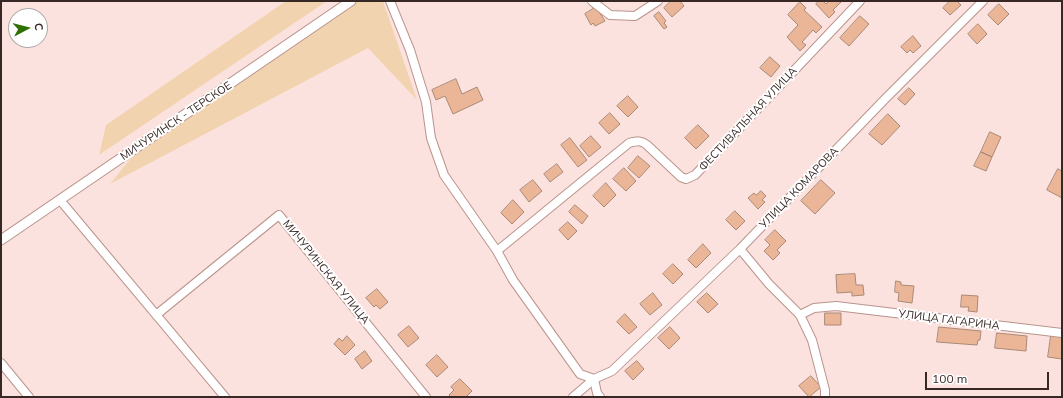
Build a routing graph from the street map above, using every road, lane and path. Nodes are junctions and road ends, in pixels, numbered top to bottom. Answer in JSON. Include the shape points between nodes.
{"nodes":[{"id":1,"x":351,"y":1,"type":"edge"},
{"id":2,"x":390,"y":1,"type":"edge"},
{"id":3,"x":592,"y":1,"type":"edge"},
{"id":4,"x":658,"y":1,"type":"edge"},
{"id":5,"x":860,"y":1,"type":"edge"},
{"id":6,"x":983,"y":1,"type":"edge"},
{"id":7,"x":60,"y":200,"type":"junction"},
{"id":8,"x":1,"y":240,"type":"edge"},
{"id":9,"x":740,"y":249,"type":"junction"},
{"id":10,"x":497,"y":251,"type":"junction"},
{"id":11,"x":156,"y":315,"type":"junction"},
{"id":12,"x":800,"y":315,"type":"junction"},
{"id":13,"x":1062,"y":333,"type":"edge"},
{"id":14,"x":1,"y":363,"type":"edge"},
{"id":15,"x":594,"y":379,"type":"junction"},
{"id":16,"x":28,"y":397,"type":"edge"},
{"id":17,"x":225,"y":397,"type":"edge"},
{"id":18,"x":426,"y":397,"type":"edge"},
{"id":19,"x":573,"y":397,"type":"edge"},
{"id":20,"x":600,"y":397,"type":"edge"},
{"id":21,"x":825,"y":397,"type":"edge"}],
"edges":[{"from":1,"to":7,"type":"street","name":"МИЧУРИНСК - ТЕРСКОЕ"},
{"from":2,"to":10,"type":"street","via":[[410,50],[426,102],[431,138],[444,175]]},
{"from":3,"to":4,"type":"street","via":[[610,15],[636,16]]},
{"from":5,"to":10,"type":"street","name":"ФЕСТИВАЛЬНАЯ УЛИЦА","via":[[695,176],[686,179],[681,177],[642,141],[629,143]]},
{"from":6,"to":9,"type":"street","name":"УЛИЦА КОМАРОВА"},
{"from":7,"to":8,"type":"street","name":"МИЧУРИНСК - ТЕРСКОЕ"},
{"from":7,"to":11,"type":"street"},
{"from":9,"to":12,"type":"street","via":[[769,284]]},
{"from":9,"to":15,"type":"street","name":"УЛИЦА КОМАРОВА","via":[[612,371]]},
{"from":10,"to":15,"type":"street","via":[[513,280],[580,374]]},
{"from":11,"to":17,"type":"street"},
{"from":11,"to":18,"type":"street","name":"МИЧУРИНСКАЯ УЛИЦА","via":[[280,215]]},
{"from":12,"to":13,"type":"street","name":"УЛИЦА ГАГАРИНА","via":[[814,308],[836,306]]},
{"from":12,"to":21,"type":"street","via":[[812,340]]},
{"from":14,"to":16,"type":"street"},
{"from":15,"to":19,"type":"street","name":"УЛИЦА КОМАРОВА"},
{"from":15,"to":20,"type":"street"}]}
